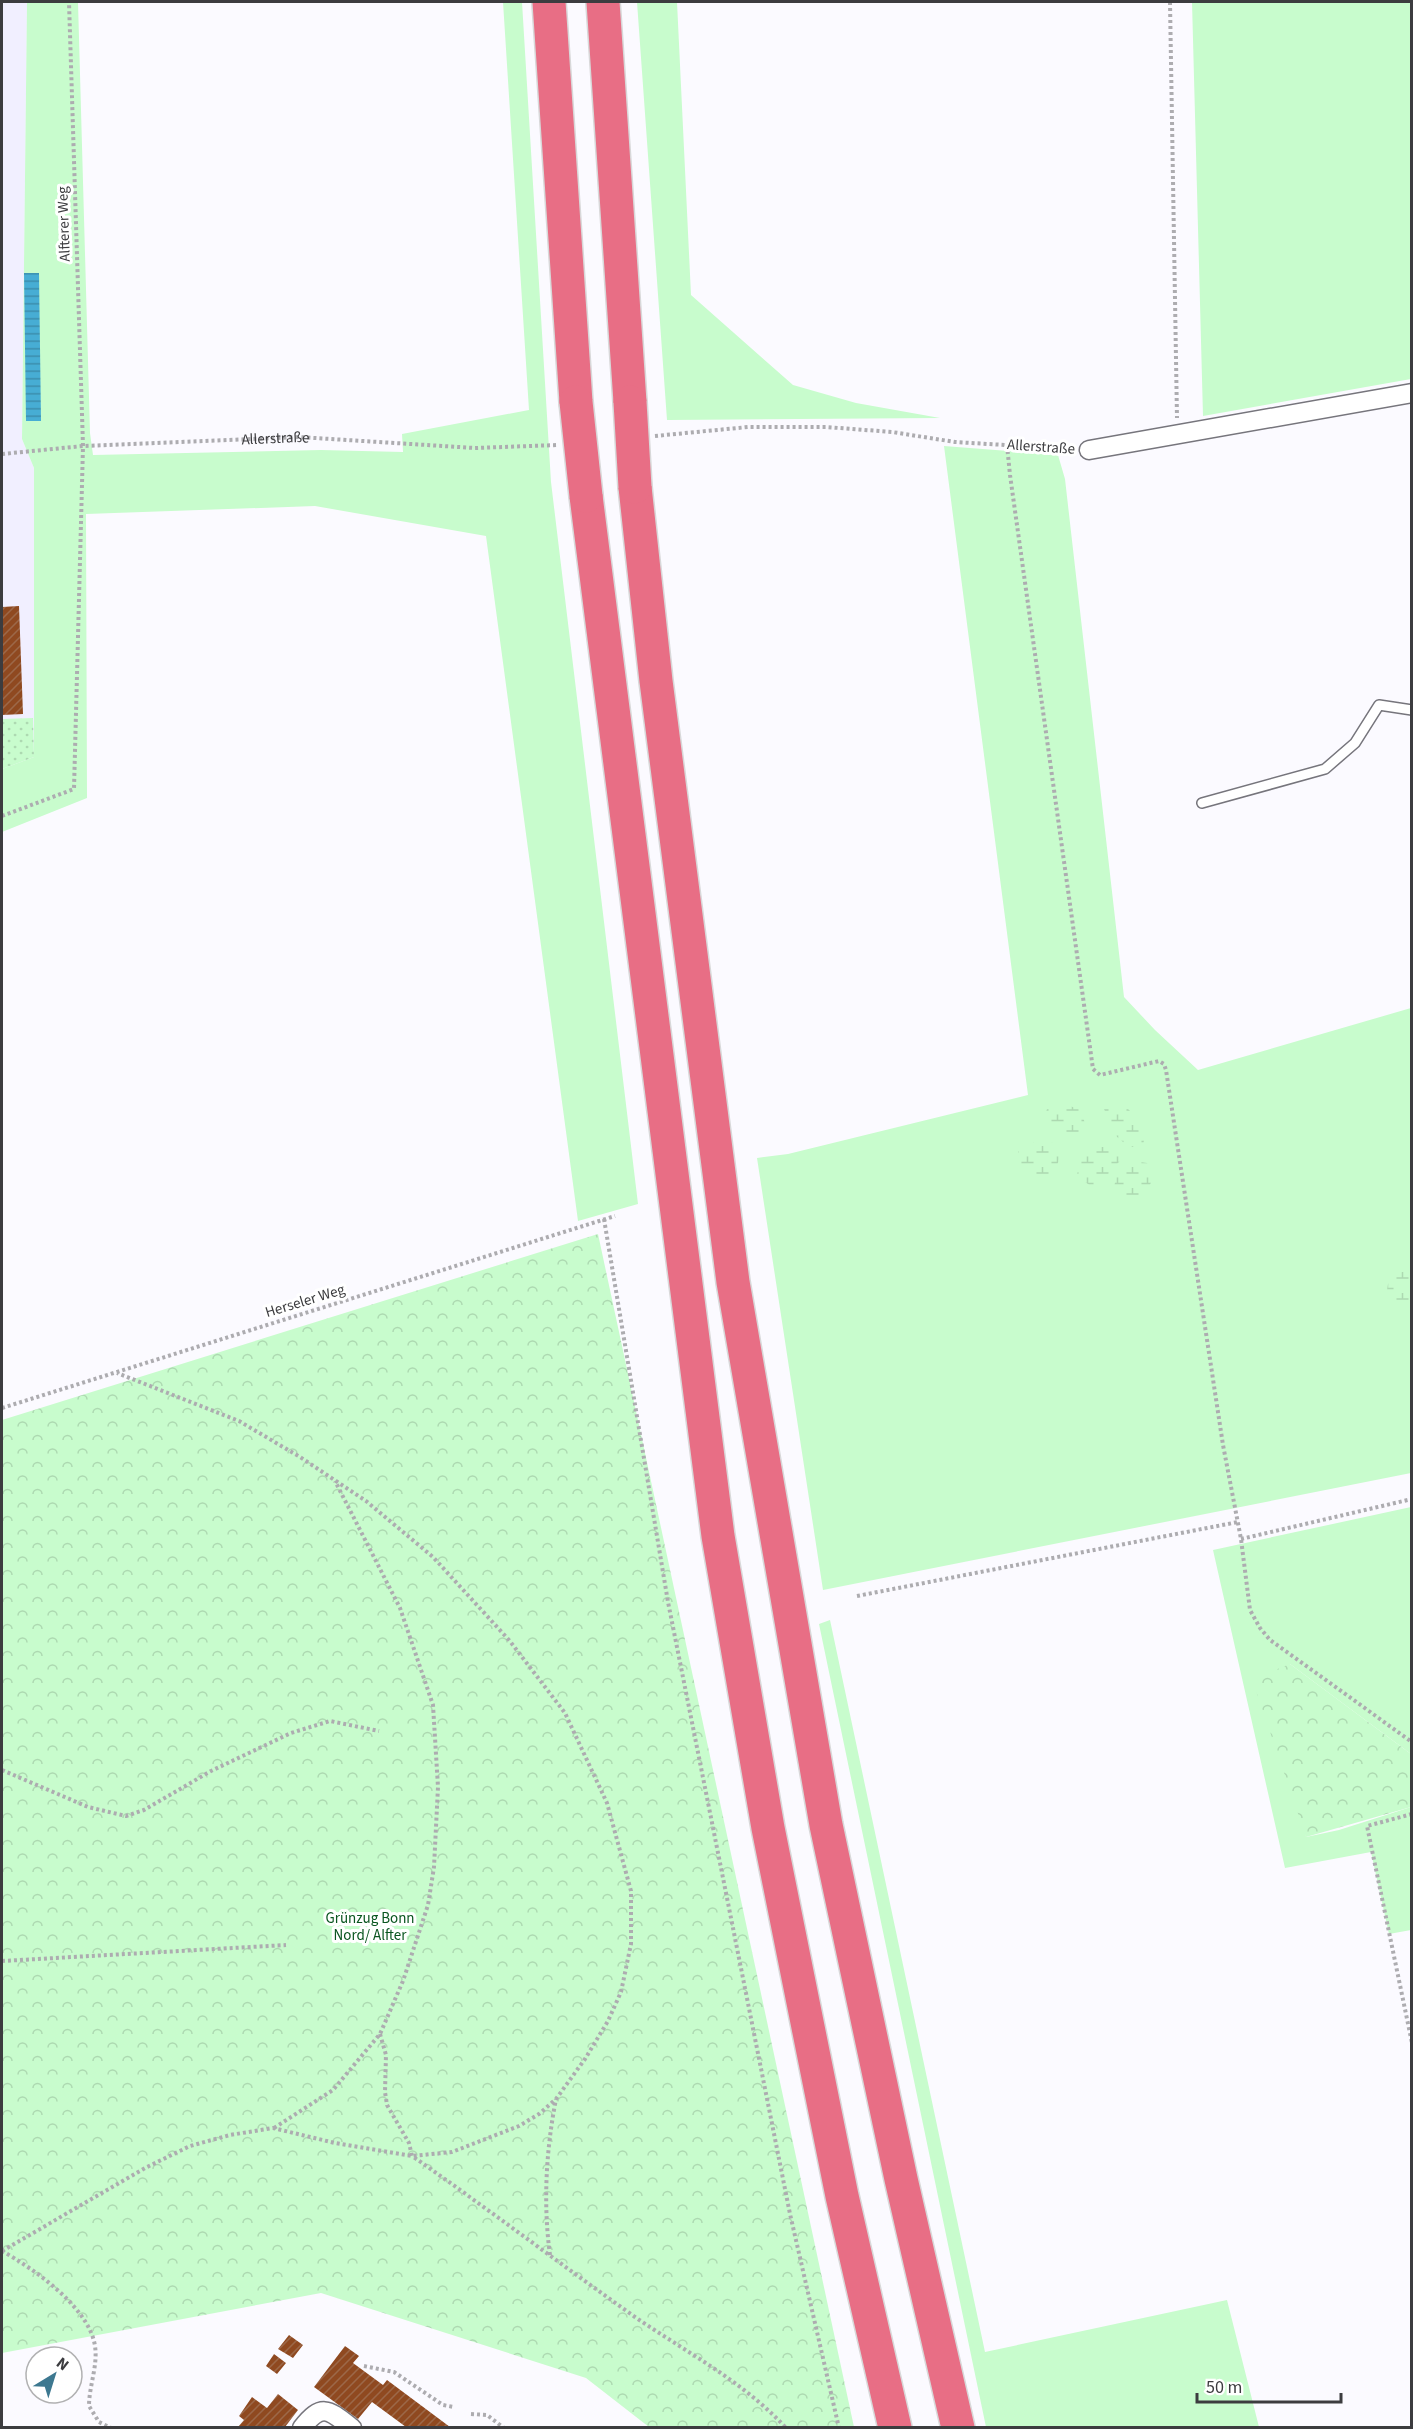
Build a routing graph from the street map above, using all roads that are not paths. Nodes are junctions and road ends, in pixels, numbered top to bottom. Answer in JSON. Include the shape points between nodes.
{"nodes":[{"id":1,"x":549,"y":2,"type":"edge"},
{"id":2,"x":603,"y":2,"type":"edge"},
{"id":3,"x":1412,"y":393,"type":"edge"},
{"id":4,"x":1089,"y":450,"type":"road end"},
{"id":5,"x":1412,"y":710,"type":"edge"},
{"id":6,"x":1202,"y":803,"type":"dead end"},
{"id":7,"x":302,"y":2427,"type":"edge"},
{"id":8,"x":352,"y":2427,"type":"edge"},
{"id":9,"x":895,"y":2427,"type":"edge"},
{"id":10,"x":958,"y":2427,"type":"edge"}],
"edges":[{"from":1,"to":9,"type":"highway","bridge":true,"via":[[586,496],[718,1536],[772,1851],[842,2196]]},
{"from":2,"to":10,"type":"highway","bridge":true,"via":[[635,487],[656,681],[735,1294],[826,1825]]},
{"from":3,"to":4,"type":"street","name":"Allerstraße"},
{"from":5,"to":6,"type":"lane","via":[[1379,705],[1355,743],[1325,770]]},
{"from":7,"to":8,"type":"street","via":[[313,2413],[321,2410]]}]}
